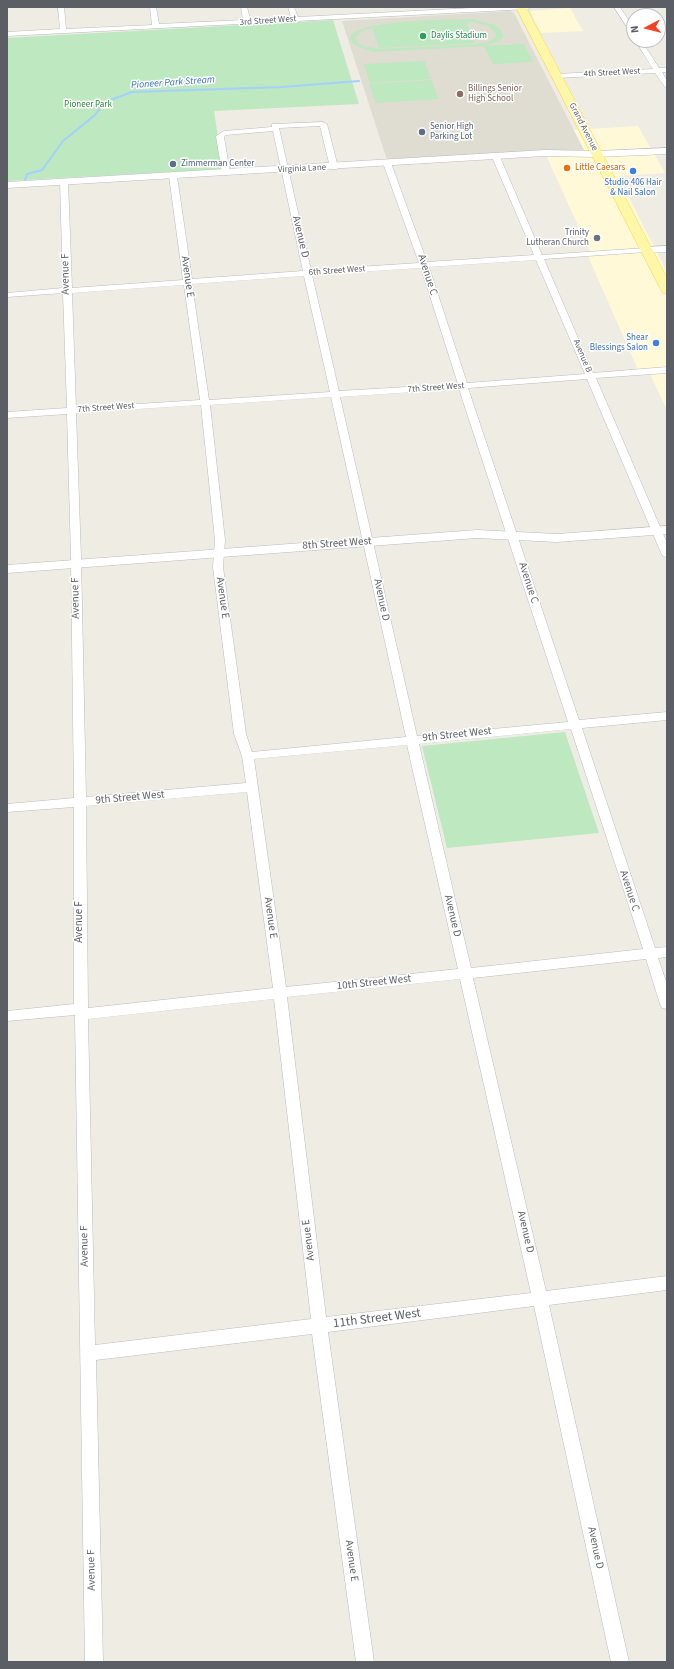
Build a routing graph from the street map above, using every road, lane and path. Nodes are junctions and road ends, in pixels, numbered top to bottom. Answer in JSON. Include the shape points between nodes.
{"nodes":[{"id":1,"x":61,"y":7,"type":"edge"},
{"id":2,"x":153,"y":7,"type":"edge"},
{"id":3,"x":244,"y":7,"type":"edge"},
{"id":4,"x":292,"y":7,"type":"edge"},
{"id":5,"x":521,"y":7,"type":"edge"},
{"id":6,"x":528,"y":7,"type":"edge"},
{"id":7,"x":617,"y":7,"type":"edge"},
{"id":8,"x":431,"y":10,"type":"edge"},
{"id":9,"x":295,"y":19,"type":"junction"},
{"id":10,"x":626,"y":21,"type":"edge"},
{"id":11,"x":247,"y":22,"type":"junction"},
{"id":12,"x":156,"y":27,"type":"junction"},
{"id":13,"x":63,"y":31,"type":"junction"},
{"id":14,"x":7,"y":34,"type":"edge"},
{"id":15,"x":643,"y":48,"type":"edge"},
{"id":16,"x":667,"y":70,"type":"edge"},
{"id":17,"x":657,"y":71,"type":"junction"},
{"id":18,"x":557,"y":76,"type":"junction"},
{"id":19,"x":667,"y":86,"type":"edge"},
{"id":20,"x":275,"y":128,"type":"junction"},
{"id":21,"x":667,"y":152,"type":"edge"},
{"id":22,"x":596,"y":154,"type":"junction"},
{"id":23,"x":496,"y":157,"type":"junction"},
{"id":24,"x":387,"y":163,"type":"junction"},
{"id":25,"x":334,"y":167,"type":"junction"},
{"id":26,"x":285,"y":170,"type":"junction"},
{"id":27,"x":226,"y":173,"type":"junction"},
{"id":28,"x":174,"y":176,"type":"junction"},
{"id":29,"x":64,"y":181,"type":"junction"},
{"id":30,"x":7,"y":185,"type":"edge"},
{"id":31,"x":667,"y":249,"type":"edge"},
{"id":32,"x":646,"y":250,"type":"junction"},
{"id":33,"x":540,"y":257,"type":"junction"},
{"id":34,"x":424,"y":265,"type":"junction"},
{"id":35,"x":308,"y":273,"type":"junction"},
{"id":36,"x":187,"y":282,"type":"junction"},
{"id":37,"x":667,"y":290,"type":"edge"},
{"id":38,"x":67,"y":291,"type":"junction"},
{"id":39,"x":7,"y":294,"type":"edge"},
{"id":40,"x":667,"y":370,"type":"edge"},
{"id":41,"x":591,"y":376,"type":"junction"},
{"id":42,"x":463,"y":386,"type":"junction"},
{"id":43,"x":335,"y":394,"type":"junction"},
{"id":44,"x":205,"y":402,"type":"junction"},
{"id":45,"x":70,"y":411,"type":"junction"},
{"id":46,"x":7,"y":415,"type":"edge"},
{"id":47,"x":662,"y":531,"type":"edge"},
{"id":48,"x":513,"y":535,"type":"junction"},
{"id":49,"x":368,"y":541,"type":"junction"},
{"id":50,"x":219,"y":553,"type":"junction"},
{"id":51,"x":667,"y":555,"type":"edge"},
{"id":52,"x":76,"y":564,"type":"junction"},
{"id":53,"x":7,"y":569,"type":"edge"},
{"id":54,"x":667,"y":716,"type":"edge"},
{"id":55,"x":574,"y":724,"type":"junction"},
{"id":56,"x":412,"y":740,"type":"junction"},
{"id":57,"x":248,"y":756,"type":"junction"},
{"id":58,"x":252,"y":787,"type":"junction"},
{"id":59,"x":80,"y":802,"type":"junction"},
{"id":60,"x":7,"y":808,"type":"edge"},
{"id":61,"x":667,"y":952,"type":"edge"},
{"id":62,"x":650,"y":954,"type":"junction"},
{"id":63,"x":465,"y":973,"type":"junction"},
{"id":64,"x":280,"y":993,"type":"junction"},
{"id":65,"x":667,"y":1004,"type":"edge"},
{"id":66,"x":81,"y":1011,"type":"junction"},
{"id":67,"x":7,"y":1016,"type":"edge"},
{"id":68,"x":667,"y":1283,"type":"edge"},
{"id":69,"x":540,"y":1299,"type":"junction"},
{"id":70,"x":319,"y":1326,"type":"junction"},
{"id":71,"x":87,"y":1354,"type":"junction"},
{"id":72,"x":94,"y":1662,"type":"edge"},
{"id":73,"x":365,"y":1662,"type":"edge"},
{"id":74,"x":620,"y":1662,"type":"edge"}],
"edges":[{"from":1,"to":13,"type":"street"},
{"from":2,"to":12,"type":"street"},
{"from":3,"to":11,"type":"street"},
{"from":4,"to":9,"type":"street"},
{"from":5,"to":6,"type":"street","name":"3rd Street West"},
{"from":5,"to":8,"type":"street","name":"3rd Street West"},
{"from":5,"to":18,"type":"main road","name":"Grand Avenue"},
{"from":7,"to":10,"type":"street"},
{"from":8,"to":9,"type":"street","name":"3rd Street West","via":[[340,14]]},
{"from":9,"to":11,"type":"street","name":"3rd Street West"},
{"from":11,"to":12,"type":"street","name":"3rd Street West"},
{"from":12,"to":13,"type":"street","name":"3rd Street West"},
{"from":13,"to":14,"type":"street","name":"3rd Street West"},
{"from":15,"to":17,"type":"street"},
{"from":16,"to":17,"type":"street","name":"4th Street West"},
{"from":17,"to":18,"type":"street","name":"4th Street West"},
{"from":17,"to":19,"type":"street"},
{"from":18,"to":22,"type":"main road","name":"Grand Avenue"},
{"from":20,"to":25,"type":"street","via":[[322,124]]},
{"from":20,"to":26,"type":"street","name":"Avenue D"},
{"from":20,"to":27,"type":"street","via":[[224,133],[220,136]]},
{"from":21,"to":22,"type":"street","name":"Virginia Lane"},
{"from":22,"to":23,"type":"street","name":"Virginia Lane","via":[[545,153]]},
{"from":22,"to":32,"type":"main road","name":"Grand Avenue"},
{"from":23,"to":24,"type":"street","name":"Virginia Lane"},
{"from":23,"to":33,"type":"street","name":"Avenue B"},
{"from":24,"to":25,"type":"street","name":"Virginia Lane"},
{"from":24,"to":34,"type":"street","name":"Avenue C"},
{"from":25,"to":26,"type":"street","name":"Virginia Lane"},
{"from":26,"to":27,"type":"street","name":"Virginia Lane"},
{"from":26,"to":35,"type":"street","name":"Avenue D"},
{"from":27,"to":28,"type":"street","name":"Virginia Lane"},
{"from":28,"to":29,"type":"street","name":"Virginia Lane"},
{"from":28,"to":36,"type":"street","name":"Avenue E"},
{"from":29,"to":30,"type":"street","name":"Virginia Lane"},
{"from":29,"to":38,"type":"street","name":"Avenue F"},
{"from":31,"to":32,"type":"street","name":"6th Street West"},
{"from":32,"to":33,"type":"street","name":"6th Street West"},
{"from":32,"to":37,"type":"main road","name":"Grand Avenue"},
{"from":33,"to":34,"type":"street","name":"6th Street West"},
{"from":33,"to":41,"type":"street","name":"Avenue B"},
{"from":34,"to":35,"type":"street","name":"6th Street West"},
{"from":34,"to":42,"type":"street","name":"Avenue C"},
{"from":35,"to":36,"type":"street","name":"6th Street West"},
{"from":35,"to":43,"type":"street","name":"Avenue D"},
{"from":36,"to":38,"type":"street","name":"6th Street West"},
{"from":36,"to":44,"type":"street","name":"Avenue E"},
{"from":38,"to":39,"type":"street","name":"6th Street West"},
{"from":38,"to":45,"type":"street","name":"Avenue F"},
{"from":40,"to":41,"type":"street","name":"7th Street West"},
{"from":41,"to":42,"type":"street","name":"7th Street West"},
{"from":41,"to":47,"type":"street","name":"Avenue B"},
{"from":42,"to":43,"type":"street","name":"7th Street West"},
{"from":42,"to":48,"type":"street","name":"Avenue C"},
{"from":43,"to":44,"type":"street","name":"7th Street West"},
{"from":43,"to":49,"type":"street","name":"Avenue D"},
{"from":44,"to":45,"type":"street","name":"7th Street West"},
{"from":44,"to":50,"type":"street","name":"Avenue E","via":[[220,540]]},
{"from":45,"to":46,"type":"street","name":"7th Street West"},
{"from":45,"to":52,"type":"street","name":"Avenue F"},
{"from":47,"to":48,"type":"street","name":"8th Street West","via":[[557,538]]},
{"from":47,"to":51,"type":"street","name":"Avenue B"},
{"from":48,"to":49,"type":"street","name":"8th Street West","via":[[477,534]]},
{"from":48,"to":55,"type":"street","name":"Avenue C"},
{"from":49,"to":50,"type":"street","name":"8th Street West"},
{"from":49,"to":56,"type":"street","name":"Avenue D"},
{"from":50,"to":52,"type":"street","name":"8th Street West"},
{"from":50,"to":57,"type":"street","name":"Avenue E","via":[[218,567],[239,727]]},
{"from":52,"to":53,"type":"street","name":"8th Street West"},
{"from":52,"to":59,"type":"street","name":"Avenue F"},
{"from":54,"to":55,"type":"street","name":"9th Street West"},
{"from":55,"to":56,"type":"street","name":"9th Street West"},
{"from":55,"to":62,"type":"street","name":"Avenue C"},
{"from":56,"to":57,"type":"street","name":"9th Street West"},
{"from":56,"to":63,"type":"street","name":"Avenue D"},
{"from":57,"to":58,"type":"street","name":"Avenue E"},
{"from":58,"to":59,"type":"street","name":"9th Street West"},
{"from":58,"to":64,"type":"street","name":"Avenue E"},
{"from":59,"to":60,"type":"street","name":"9th Street West"},
{"from":59,"to":66,"type":"street","name":"Avenue F"},
{"from":61,"to":62,"type":"street","name":"10th Street West"},
{"from":62,"to":63,"type":"street","name":"10th Street West"},
{"from":62,"to":65,"type":"street","name":"Avenue C"},
{"from":63,"to":64,"type":"street","name":"10th Street West"},
{"from":63,"to":69,"type":"street","name":"Avenue D"},
{"from":64,"to":66,"type":"street","name":"10th Street West"},
{"from":64,"to":70,"type":"street","name":"Avenue E"},
{"from":66,"to":67,"type":"street","name":"10th Street West"},
{"from":66,"to":71,"type":"street","name":"Avenue F"},
{"from":68,"to":69,"type":"street","name":"11th Street West"},
{"from":69,"to":70,"type":"street","name":"11th Street West"},
{"from":69,"to":74,"type":"street","name":"Avenue D"},
{"from":70,"to":71,"type":"street","name":"11th Street West"},
{"from":70,"to":73,"type":"street","name":"Avenue E"},
{"from":71,"to":72,"type":"street","name":"Avenue F"}]}
